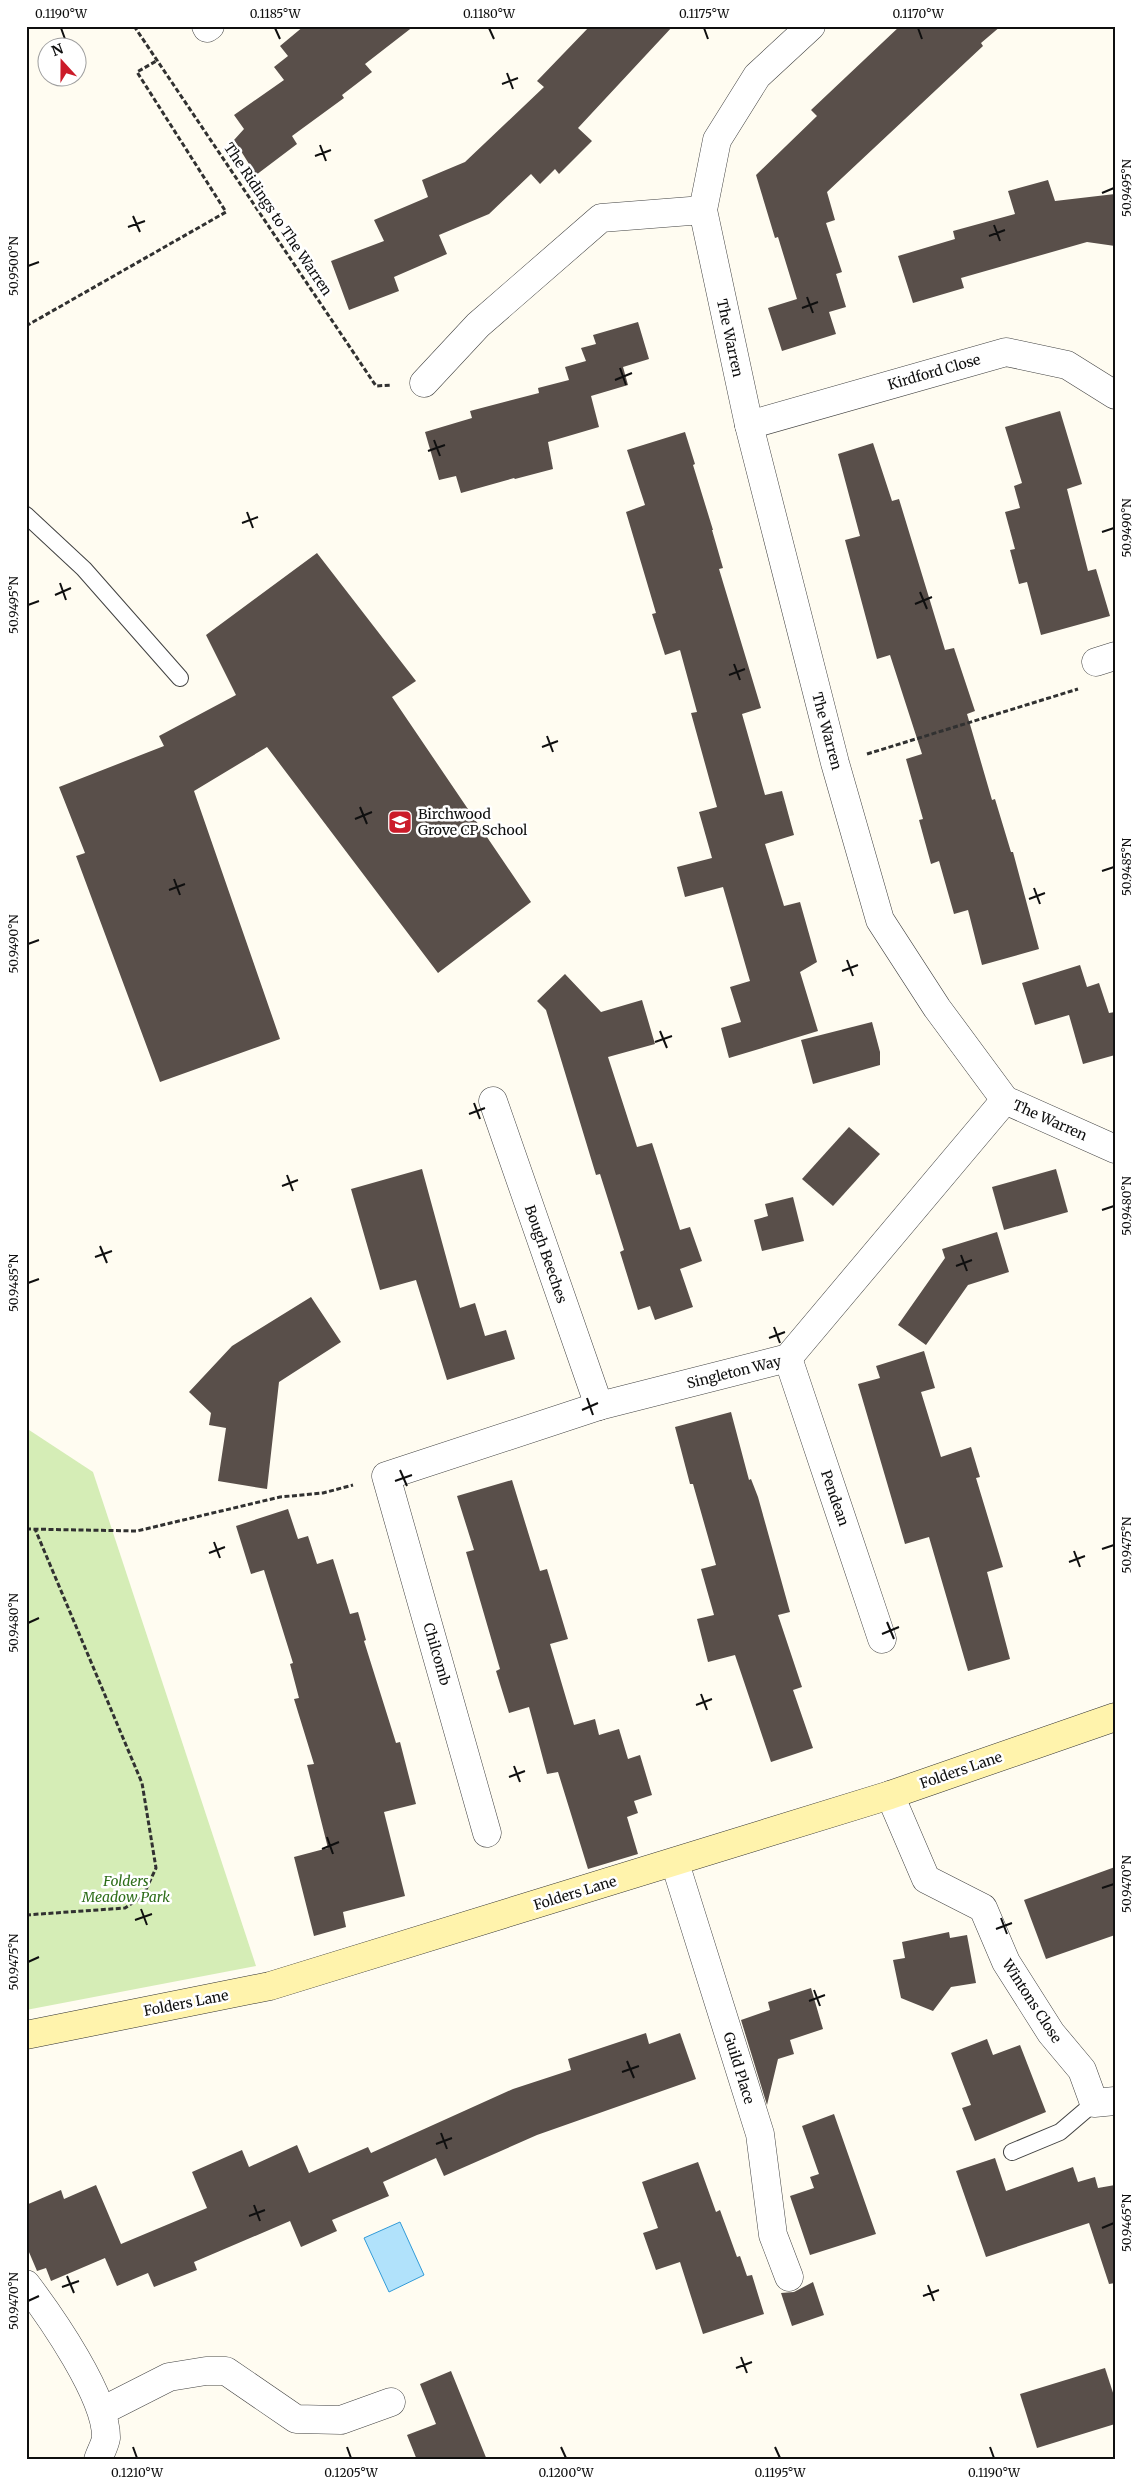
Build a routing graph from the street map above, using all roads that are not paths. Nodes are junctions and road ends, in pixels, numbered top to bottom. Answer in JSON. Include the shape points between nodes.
{"nodes":[{"id":1,"x":206,"y":26,"type":"edge"},
{"id":2,"x":210,"y":26,"type":"edge"},
{"id":3,"x":811,"y":26,"type":"edge"},
{"id":4,"x":703,"y":210,"type":"junction"},
{"id":5,"x":424,"y":383,"type":"road end"},
{"id":6,"x":1115,"y":395,"type":"edge"},
{"id":7,"x":749,"y":425,"type":"junction"},
{"id":8,"x":26,"y":515,"type":"edge"},
{"id":9,"x":180,"y":678,"type":"dead end"},
{"id":10,"x":1005,"y":1100,"type":"junction"},
{"id":11,"x":493,"y":1101,"type":"dead end"},
{"id":12,"x":1115,"y":1148,"type":"edge"},
{"id":13,"x":788,"y":1358,"type":"junction"},
{"id":14,"x":599,"y":1406,"type":"junction"},
{"id":15,"x":386,"y":1476,"type":"joint"},
{"id":16,"x":882,"y":1639,"type":"dead end"},
{"id":17,"x":1115,"y":1717,"type":"edge"},
{"id":18,"x":890,"y":1795,"type":"junction"},
{"id":19,"x":487,"y":1833,"type":"dead end"},
{"id":20,"x":674,"y":1862,"type":"junction"},
{"id":21,"x":26,"y":2035,"type":"edge"},
{"id":22,"x":1104,"y":2102,"type":"edge"},
{"id":23,"x":1012,"y":2152,"type":"dead end"},
{"id":24,"x":789,"y":2277,"type":"dead end"},
{"id":25,"x":26,"y":2284,"type":"edge"},
{"id":26,"x":391,"y":2402,"type":"dead end"},
{"id":27,"x":102,"y":2411,"type":"junction"},
{"id":28,"x":98,"y":2460,"type":"edge"}],
"edges":[{"from":1,"to":2,"type":"street"},
{"from":3,"to":4,"type":"street","name":"The Warren","via":[[757,76],[717,140]]},
{"from":4,"to":5,"type":"street","via":[[601,218],[478,325]]},
{"from":4,"to":7,"type":"street","name":"The Warren"},
{"from":6,"to":7,"type":"street","name":"Kirdford Close","via":[[1067,365],[1006,352]]},
{"from":7,"to":10,"type":"street","name":"The Warren","via":[[835,763],[880,920],[937,1008]]},
{"from":8,"to":9,"type":"lane","via":[[84,569]]},
{"from":10,"to":12,"type":"street","name":"The Warren"},
{"from":10,"to":13,"type":"street","name":"Singleton Way"},
{"from":11,"to":14,"type":"street","name":"Bough Beeches"},
{"from":13,"to":14,"type":"street","name":"Singleton Way"},
{"from":13,"to":16,"type":"street","name":"Pendean"},
{"from":14,"to":15,"type":"street","name":"Singleton Way"},
{"from":15,"to":19,"type":"street","name":"Chilcomb"},
{"from":17,"to":18,"type":"main road","name":"Folders Lane"},
{"from":18,"to":20,"type":"main road","name":"Folders Lane"},
{"from":18,"to":22,"type":"street","name":"Wintons Close","via":[[926,1879],[983,1908],[1006,1962],[1051,2033]]},
{"from":20,"to":21,"type":"main road","name":"Folders Lane","via":[[270,1986]]},
{"from":20,"to":24,"type":"street","name":"Guild Place","via":[[760,2134],[773,2235]]},
{"from":22,"to":23,"type":"lane","via":[[1060,2132]]},
{"from":25,"to":27,"type":"street","via":[[59,2329]]},
{"from":26,"to":27,"type":"street","via":[[341,2420],[296,2419],[226,2371],[206,2370],[169,2377]]},
{"from":27,"to":28,"type":"street","via":[[106,2439]]}]}
